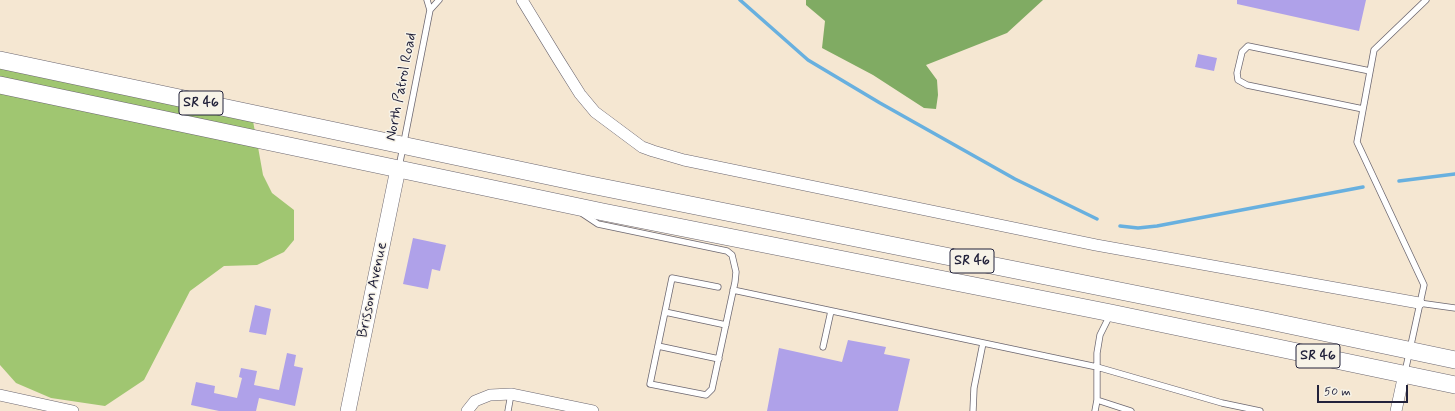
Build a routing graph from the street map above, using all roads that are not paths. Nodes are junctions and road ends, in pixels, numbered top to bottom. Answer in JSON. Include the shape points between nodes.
{"nodes":[{"id":1,"x":427,"y":0,"type":"edge"},
{"id":2,"x":440,"y":0,"type":"edge"},
{"id":3,"x":522,"y":0,"type":"edge"},
{"id":4,"x":1426,"y":0,"type":"edge"},
{"id":5,"x":430,"y":10,"type":"junction"},
{"id":6,"x":0,"y":60,"type":"edge"},
{"id":7,"x":1370,"y":71,"type":"junction"},
{"id":8,"x":0,"y":85,"type":"edge"},
{"id":9,"x":1363,"y":109,"type":"junction"},
{"id":10,"x":403,"y":145,"type":"junction"},
{"id":11,"x":398,"y":169,"type":"junction"},
{"id":12,"x":571,"y":205,"type":"junction"},
{"id":13,"x":718,"y":287,"type":"dead end"},
{"id":14,"x":733,"y":290,"type":"junction"},
{"id":15,"x":1419,"y":303,"type":"junction"},
{"id":16,"x":1455,"y":308,"type":"edge"},
{"id":17,"x":831,"y":311,"type":"junction"},
{"id":18,"x":665,"y":312,"type":"junction"},
{"id":19,"x":1111,"y":313,"type":"junction"},
{"id":20,"x":726,"y":324,"type":"junction"},
{"id":21,"x":983,"y":343,"type":"junction"},
{"id":22,"x":658,"y":346,"type":"junction"},
{"id":23,"x":823,"y":348,"type":"dead end"},
{"id":24,"x":1409,"y":350,"type":"junction"},
{"id":25,"x":718,"y":359,"type":"junction"},
{"id":26,"x":1455,"y":360,"type":"edge"},
{"id":27,"x":1097,"y":367,"type":"junction"},
{"id":28,"x":1404,"y":374,"type":"junction"},
{"id":29,"x":1455,"y":385,"type":"edge"},
{"id":30,"x":511,"y":394,"type":"junction"},
{"id":31,"x":0,"y":395,"type":"edge"},
{"id":32,"x":1097,"y":400,"type":"junction"},
{"id":33,"x":73,"y":411,"type":"edge"},
{"id":34,"x":348,"y":411,"type":"edge"},
{"id":35,"x":467,"y":411,"type":"edge"},
{"id":36,"x":508,"y":411,"type":"edge"},
{"id":37,"x":593,"y":411,"type":"edge"},
{"id":38,"x":973,"y":411,"type":"edge"},
{"id":39,"x":1095,"y":411,"type":"edge"},
{"id":40,"x":1131,"y":411,"type":"edge"},
{"id":41,"x":1260,"y":411,"type":"edge"},
{"id":42,"x":1396,"y":411,"type":"edge"}],
"edges":[{"from":1,"to":5,"type":"lane","name":"North Patrol Road"},
{"from":2,"to":5,"type":"lane"},
{"from":3,"to":15,"type":"street","via":[[595,112],[642,147],[653,151],[699,163],[1096,245]]},
{"from":4,"to":7,"type":"lane","via":[[1374,50]]},
{"from":5,"to":10,"type":"lane","name":"North Patrol Road"},
{"from":6,"to":10,"type":"main road","number":"SR 46"},
{"from":7,"to":9,"type":"lane"},
{"from":7,"to":9,"type":"lane","via":[[1248,46],[1242,52],[1237,73],[1238,80],[1247,85]]},
{"from":8,"to":11,"type":"main road","number":"SR 46"},
{"from":9,"to":15,"type":"lane","via":[[1357,142],[1424,285]]},
{"from":10,"to":11,"type":"lane","name":"North Patrol Road"},
{"from":10,"to":24,"type":"main road","number":"SR 46"},
{"from":11,"to":12,"type":"main road","number":"SR 46"},
{"from":11,"to":34,"type":"street","name":"Brisson Avenue"},
{"from":12,"to":14,"type":"lane","via":[[598,224],[727,251],[735,263]]},
{"from":12,"to":19,"type":"main road","number":"SR 46"},
{"from":13,"to":18,"type":"lane","via":[[672,278]]},
{"from":14,"to":17,"type":"lane"},
{"from":14,"to":20,"type":"lane"},
{"from":15,"to":16,"type":"lane"},
{"from":15,"to":24,"type":"lane"},
{"from":17,"to":21,"type":"lane"},
{"from":17,"to":23,"type":"lane"},
{"from":18,"to":20,"type":"lane"},
{"from":18,"to":22,"type":"lane"},
{"from":19,"to":27,"type":"lane","via":[[1100,335]]},
{"from":19,"to":28,"type":"main road","number":"SR 46"},
{"from":20,"to":25,"type":"lane"},
{"from":21,"to":27,"type":"lane"},
{"from":21,"to":38,"type":"lane","via":[[974,388]]},
{"from":22,"to":25,"type":"lane"},
{"from":22,"to":25,"type":"lane","via":[[650,384],[706,395],[712,389]]},
{"from":24,"to":26,"type":"main road","number":"SR 46"},
{"from":24,"to":28,"type":"lane"},
{"from":27,"to":32,"type":"lane"},
{"from":27,"to":41,"type":"lane","via":[[1222,403]]},
{"from":28,"to":29,"type":"main road","number":"SR 46"},
{"from":28,"to":42,"type":"street"},
{"from":30,"to":35,"type":"street","via":[[490,395],[475,401]]},
{"from":30,"to":36,"type":"lane"},
{"from":30,"to":37,"type":"street"},
{"from":31,"to":33,"type":"street"},
{"from":32,"to":39,"type":"lane"},
{"from":32,"to":40,"type":"lane"}]}
